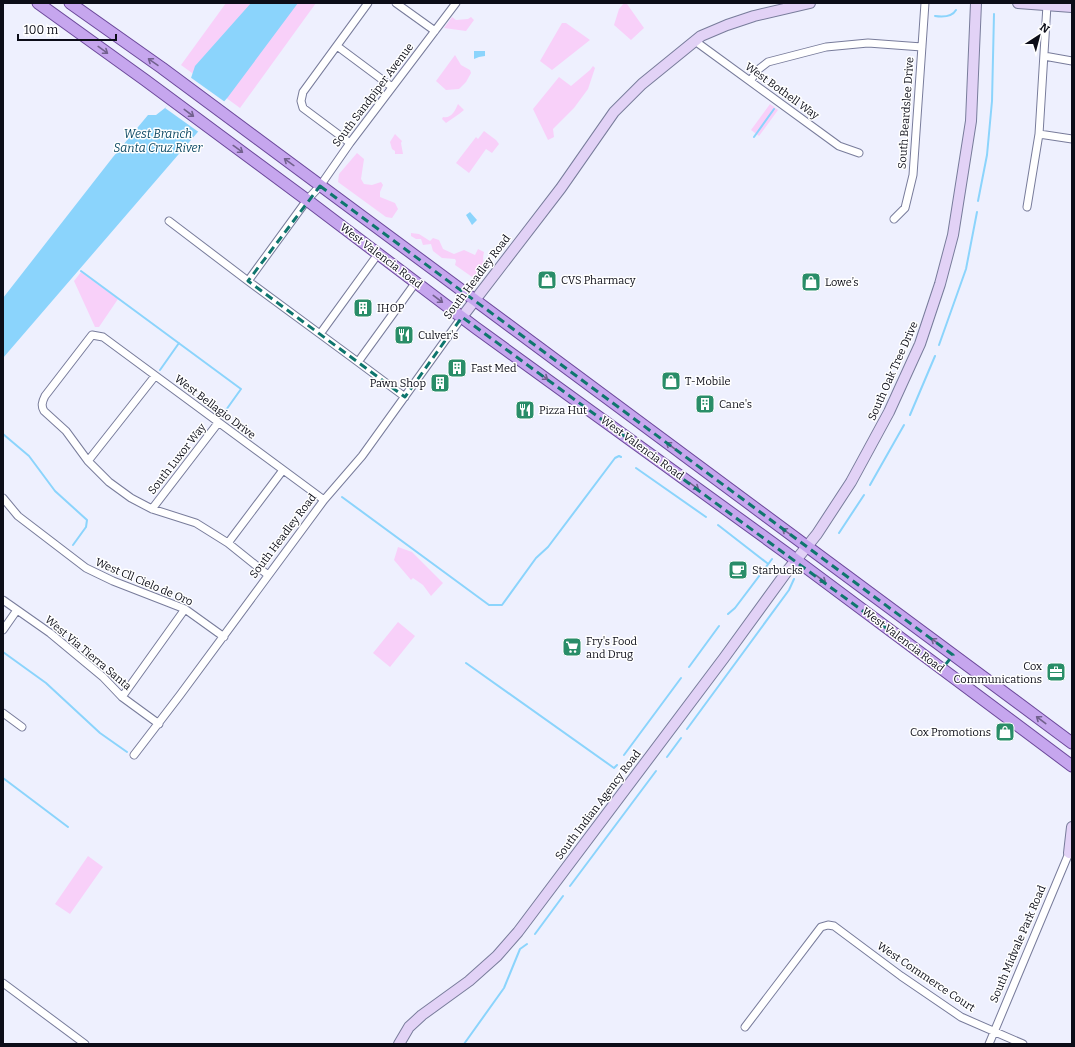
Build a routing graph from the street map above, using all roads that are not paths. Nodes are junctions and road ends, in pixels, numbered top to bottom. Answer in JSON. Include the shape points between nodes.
{"nodes":[{"id":1,"x":38,"y":3,"type":"edge"},
{"id":2,"x":70,"y":3,"type":"edge"},
{"id":3,"x":368,"y":3,"type":"edge"},
{"id":4,"x":396,"y":3,"type":"edge"},
{"id":5,"x":456,"y":3,"type":"edge"},
{"id":6,"x":810,"y":3,"type":"edge"},
{"id":7,"x":925,"y":3,"type":"edge"},
{"id":8,"x":976,"y":3,"type":"edge"},
{"id":9,"x":1018,"y":3,"type":"edge"},
{"id":10,"x":1047,"y":5,"type":"junction"},
{"id":11,"x":1072,"y":7,"type":"edge"},
{"id":12,"x":435,"y":31,"type":"junction"},
{"id":13,"x":695,"y":41,"type":"junction"},
{"id":14,"x":337,"y":46,"type":"junction"},
{"id":15,"x":922,"y":47,"type":"junction"},
{"id":16,"x":1044,"y":56,"type":"junction"},
{"id":17,"x":1072,"y":61,"type":"edge"},
{"id":18,"x":750,"y":81,"type":"junction"},
{"id":19,"x":392,"y":87,"type":"junction"},
{"id":20,"x":1039,"y":134,"type":"junction"},
{"id":21,"x":1072,"y":139,"type":"edge"},
{"id":22,"x":350,"y":143,"type":"junction"},
{"id":23,"x":859,"y":153,"type":"dead end"},
{"id":24,"x":320,"y":186,"type":"junction"},
{"id":25,"x":307,"y":200,"type":"junction"},
{"id":26,"x":1027,"y":207,"type":"dead end"},
{"id":27,"x":894,"y":219,"type":"dead end"},
{"id":28,"x":169,"y":221,"type":"dead end"},
{"id":29,"x":378,"y":254,"type":"junction"},
{"id":30,"x":248,"y":281,"type":"junction"},
{"id":31,"x":416,"y":282,"type":"junction"},
{"id":32,"x":475,"y":300,"type":"junction"},
{"id":33,"x":462,"y":317,"type":"junction"},
{"id":34,"x":320,"y":334,"type":"junction"},
{"id":35,"x":358,"y":362,"type":"junction"},
{"id":36,"x":155,"y":376,"type":"junction"},
{"id":37,"x":405,"y":397,"type":"junction"},
{"id":38,"x":218,"y":423,"type":"junction"},
{"id":39,"x":657,"y":435,"type":"junction"},
{"id":40,"x":644,"y":450,"type":"junction"},
{"id":41,"x":88,"y":461,"type":"junction"},
{"id":42,"x":283,"y":470,"type":"junction"},
{"id":43,"x":3,"y":498,"type":"edge"},
{"id":44,"x":324,"y":500,"type":"junction"},
{"id":45,"x":152,"y":509,"type":"junction"},
{"id":46,"x":228,"y":543,"type":"junction"},
{"id":47,"x":807,"y":546,"type":"junction"},
{"id":48,"x":796,"y":560,"type":"junction"},
{"id":49,"x":268,"y":575,"type":"junction"},
{"id":50,"x":3,"y":600,"type":"edge"},
{"id":51,"x":17,"y":610,"type":"junction"},
{"id":52,"x":186,"y":610,"type":"junction"},
{"id":53,"x":3,"y":630,"type":"edge"},
{"id":54,"x":224,"y":637,"type":"junction"},
{"id":55,"x":953,"y":655,"type":"junction"},
{"id":56,"x":942,"y":669,"type":"junction"},
{"id":57,"x":122,"y":697,"type":"junction"},
{"id":58,"x":3,"y":713,"type":"edge"},
{"id":59,"x":159,"y":724,"type":"junction"},
{"id":60,"x":22,"y":727,"type":"dead end"},
{"id":61,"x":1072,"y":743,"type":"edge"},
{"id":62,"x":134,"y":755,"type":"dead end"},
{"id":63,"x":1072,"y":766,"type":"edge"},
{"id":64,"x":1072,"y":827,"type":"edge"},
{"id":65,"x":1071,"y":851,"type":"edge"},
{"id":66,"x":3,"y":983,"type":"edge"},
{"id":67,"x":745,"y":1027,"type":"dead end"},
{"id":68,"x":994,"y":1031,"type":"junction"},
{"id":69,"x":85,"y":1044,"type":"edge"},
{"id":70,"x":399,"y":1044,"type":"edge"},
{"id":71,"x":989,"y":1044,"type":"edge"},
{"id":72,"x":1023,"y":1044,"type":"edge"}],
"edges":[{"from":1,"to":25,"type":"main road","name":"West Valencia Road","one_way":true},
{"from":24,"to":2,"type":"main road","name":"West Valencia Road","one_way":true},
{"from":3,"to":14,"type":"street"},
{"from":4,"to":12,"type":"street"},
{"from":5,"to":12,"type":"street","name":"South Sandpiper Avenue"},
{"from":6,"to":13,"type":"street","name":"South Headley Road","via":[[727,24]]},
{"from":7,"to":15,"type":"street","name":"South Beardslee Drive"},
{"from":8,"to":47,"type":"street","name":"South Oak Tree Drive","via":[[971,121],[953,235],[940,284],[920,344],[889,412],[851,482]]},
{"from":9,"to":10,"type":"street"},
{"from":10,"to":11,"type":"street"},
{"from":10,"to":16,"type":"street"},
{"from":12,"to":19,"type":"street","name":"South Sandpiper Avenue"},
{"from":13,"to":18,"type":"street","name":"West Bothell Way"},
{"from":13,"to":32,"type":"street","name":"South Headley Road","via":[[642,84],[614,112],[561,188]]},
{"from":14,"to":19,"type":"street"},
{"from":14,"to":22,"type":"street","via":[[298,101],[304,110]]},
{"from":15,"to":18,"type":"street","via":[[868,43],[826,47],[768,62]]},
{"from":15,"to":27,"type":"street","name":"South Beardslee Drive","via":[[913,175],[905,208]]},
{"from":16,"to":17,"type":"street"},
{"from":16,"to":20,"type":"street"},
{"from":18,"to":23,"type":"street","name":"West Bothell Way","via":[[839,146]]},
{"from":19,"to":22,"type":"street","name":"South Sandpiper Avenue"},
{"from":20,"to":21,"type":"street"},
{"from":20,"to":26,"type":"street"},
{"from":22,"to":24,"type":"street","name":"South Sandpiper Avenue"},
{"from":24,"to":25,"type":"street","name":"South Sandpiper Avenue"},
{"from":24,"to":32,"type":"main road","name":"West Valencia Road"},
{"from":25,"to":29,"type":"main road","name":"West Valencia Road"},
{"from":25,"to":30,"type":"street","name":"South Sandpiper Avenue"},
{"from":28,"to":30,"type":"street"},
{"from":29,"to":31,"type":"main road","name":"West Valencia Road"},
{"from":29,"to":34,"type":"street"},
{"from":30,"to":34,"type":"street"},
{"from":31,"to":33,"type":"main road","name":"West Valencia Road","one_way":true},
{"from":31,"to":35,"type":"street"},
{"from":32,"to":33,"type":"street","name":"South Headley Road"},
{"from":32,"to":39,"type":"main road","name":"West Valencia Road"},
{"from":33,"to":37,"type":"street","name":"South Headley Road"},
{"from":33,"to":40,"type":"main road","name":"West Valencia Road","one_way":true},
{"from":34,"to":35,"type":"street"},
{"from":35,"to":37,"type":"street"},
{"from":36,"to":38,"type":"street","name":"West Bellagio Drive"},
{"from":36,"to":41,"type":"street"},
{"from":36,"to":41,"type":"street","name":"West Bellagio Drive","via":[[103,337],[92,335],[42,402],[44,411],[66,431]]},
{"from":37,"to":44,"type":"street","name":"South Headley Road","via":[[362,456]]},
{"from":38,"to":42,"type":"street","name":"West Bellagio Drive"},
{"from":38,"to":45,"type":"street","name":"South Luxor Way"},
{"from":39,"to":40,"type":"main road"},
{"from":47,"to":39,"type":"main road","name":"West Valencia Road","one_way":true},
{"from":40,"to":48,"type":"main road","name":"West Valencia Road","one_way":true},
{"from":41,"to":45,"type":"street","via":[[109,482]]},
{"from":42,"to":44,"type":"street","name":"West Bellagio Drive"},
{"from":42,"to":46,"type":"street"},
{"from":43,"to":52,"type":"street","name":"West Cll Cielo de Oro","via":[[18,516],[86,568]]},
{"from":44,"to":49,"type":"street","name":"South Headley Road"},
{"from":45,"to":46,"type":"street","via":[[196,524]]},
{"from":46,"to":49,"type":"street"},
{"from":47,"to":48,"type":"street","name":"South Oak Tree Drive"},
{"from":55,"to":47,"type":"main road","name":"West Valencia Road","one_way":true},
{"from":48,"to":56,"type":"main road","name":"West Valencia Road","one_way":true},
{"from":48,"to":70,"type":"street","name":"South Indian Agency Road","via":[[518,932],[497,956],[469,981],[422,1014]]},
{"from":49,"to":54,"type":"street","name":"South Headley Road"},
{"from":50,"to":51,"type":"street","name":"West Via Tierra Santa"},
{"from":51,"to":53,"type":"street"},
{"from":51,"to":57,"type":"street","name":"West Via Tierra Santa","via":[[74,652]]},
{"from":52,"to":54,"type":"street","name":"West Cll Cielo de Oro"},
{"from":52,"to":57,"type":"street"},
{"from":54,"to":59,"type":"street","name":"South Headley Road"},
{"from":55,"to":56,"type":"main road"},
{"from":61,"to":55,"type":"main road","name":"West Valencia Road","one_way":true},
{"from":56,"to":63,"type":"main road","name":"West Valencia Road"},
{"from":57,"to":59,"type":"street","name":"West Via Tierra Santa"},
{"from":58,"to":60,"type":"street"},
{"from":59,"to":62,"type":"street","name":"South Headley Road"},
{"from":64,"to":65,"type":"street","name":"South Midvale Park Road"},
{"from":65,"to":68,"type":"street","name":"South Midvale Park Road"},
{"from":66,"to":69,"type":"street"},
{"from":67,"to":68,"type":"street","name":"West Commerce Court","via":[[821,927],[828,925],[834,926],[961,1017]]},
{"from":68,"to":71,"type":"street","name":"South Midvale Park Road"},
{"from":68,"to":72,"type":"street","name":"West Commerce Court"}]}
